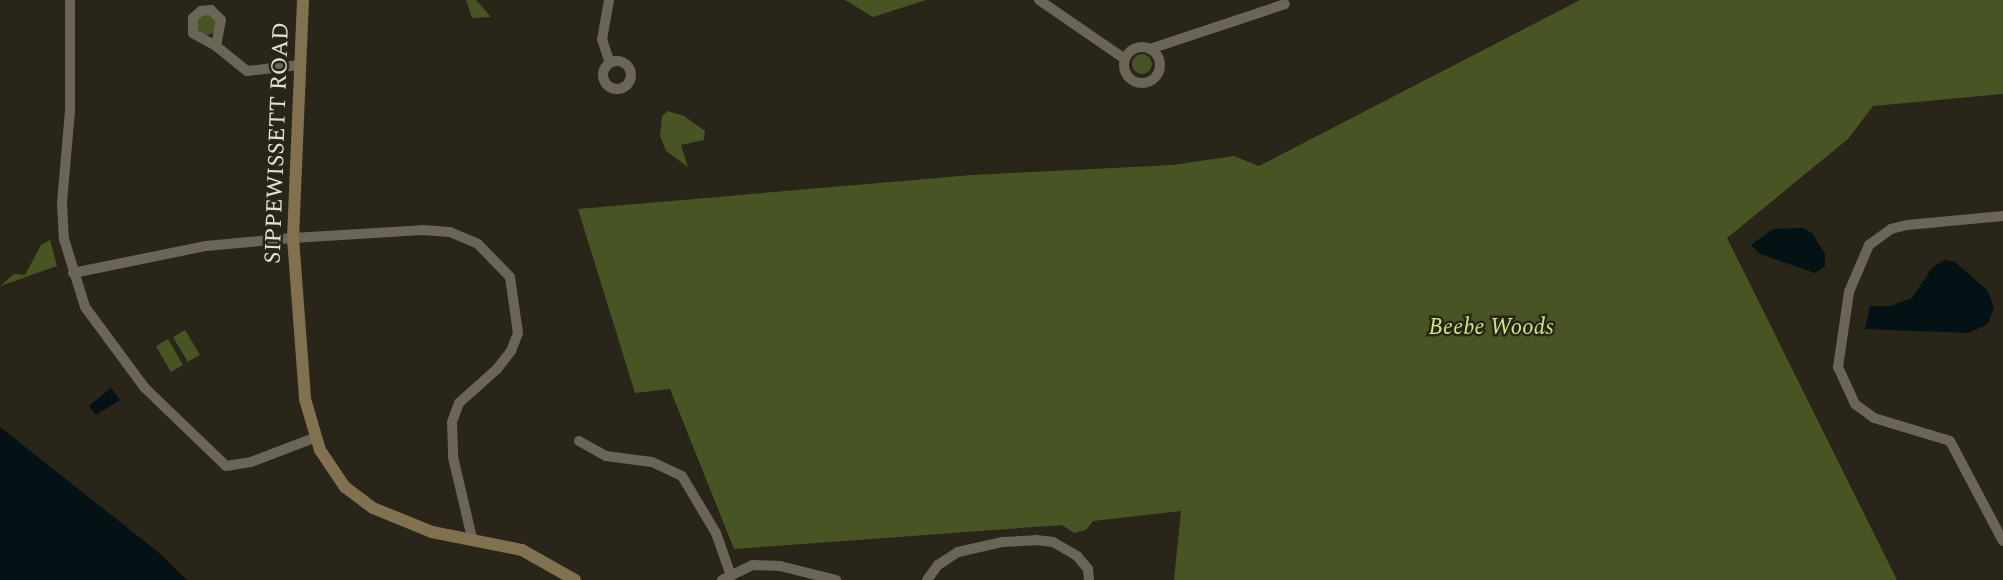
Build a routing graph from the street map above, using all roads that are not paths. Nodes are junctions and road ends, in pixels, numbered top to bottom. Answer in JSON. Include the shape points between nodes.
{"nodes":[{"id":1,"x":70,"y":0,"type":"edge"},
{"id":2,"x":303,"y":0,"type":"edge"},
{"id":3,"x":609,"y":0,"type":"edge"},
{"id":4,"x":1039,"y":0,"type":"edge"},
{"id":5,"x":1285,"y":4,"type":"dead end"},
{"id":6,"x":216,"y":46,"type":"dead end"},
{"id":7,"x":1150,"y":49,"type":"junction"},
{"id":8,"x":1125,"y":59,"type":"junction"},
{"id":9,"x":610,"y":63,"type":"dead end"},
{"id":10,"x":299,"y":65,"type":"junction"},
{"id":11,"x":2003,"y":216,"type":"edge"},
{"id":12,"x":293,"y":238,"type":"junction"},
{"id":13,"x":73,"y":273,"type":"junction"},
{"id":14,"x":314,"y":438,"type":"junction"},
{"id":15,"x":579,"y":441,"type":"dead end"},
{"id":16,"x":472,"y":538,"type":"junction"},
{"id":17,"x":2003,"y":541,"type":"edge"},
{"id":18,"x":726,"y":576,"type":"edge"},
{"id":19,"x":575,"y":580,"type":"edge"},
{"id":20,"x":836,"y":580,"type":"edge"},
{"id":21,"x":927,"y":580,"type":"edge"},
{"id":22,"x":1089,"y":580,"type":"edge"}],
"edges":[{"from":1,"to":13,"type":"street","via":[[70,111],[62,203]]},
{"from":2,"to":10,"type":"main road","name":"SIPPEWISSETT ROAD"},
{"from":3,"to":9,"type":"street","via":[[602,39]]},
{"from":4,"to":8,"type":"street"},
{"from":5,"to":7,"type":"street"},
{"from":6,"to":10,"type":"street","via":[[247,71]]},
{"from":7,"to":8,"type":"street","via":[[1138,47]]},
{"from":7,"to":8,"type":"street","via":[[1160,64],[1157,75],[1148,81],[1136,82],[1127,75]]},
{"from":10,"to":12,"type":"main road","name":"SIPPEWISSETT ROAD"},
{"from":11,"to":17,"type":"street","via":[[1907,225],[1879,236],[1861,257],[1849,292],[1838,368],[1855,404],[1874,418],[1950,441]]},
{"from":12,"to":13,"type":"street","via":[[206,246]]},
{"from":12,"to":14,"type":"main road","name":"SIPPEWISSETT ROAD","via":[[305,400]]},
{"from":12,"to":16,"type":"street","via":[[450,232],[478,244],[510,276],[518,333],[511,351],[459,402],[452,422],[453,457]]},
{"from":13,"to":14,"type":"street","via":[[85,307],[122,361],[222,464],[241,465]]},
{"from":14,"to":16,"type":"main road","name":"SIPPEWISSETT ROAD","via":[[345,487],[373,508],[416,527]]},
{"from":15,"to":18,"type":"street","via":[[606,456],[652,462],[682,476],[716,533]]},
{"from":16,"to":19,"type":"main road","name":"SIPPEWISSETT ROAD","via":[[542,558]]},
{"from":18,"to":20,"type":"street","via":[[753,565],[780,566]]},
{"from":21,"to":22,"type":"street","via":[[938,565],[958,552],[1036,540],[1053,542],[1077,555],[1088,569]]}]}
